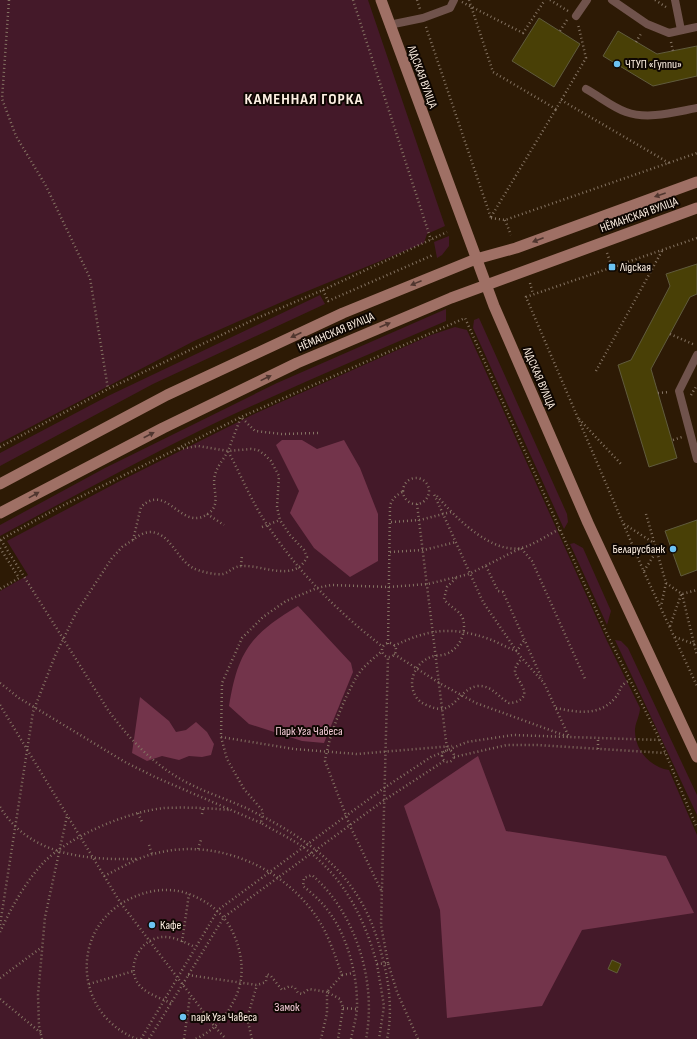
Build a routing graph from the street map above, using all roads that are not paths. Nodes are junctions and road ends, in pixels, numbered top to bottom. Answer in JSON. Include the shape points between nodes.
{"nodes":[{"id":1,"x":381,"y":0,"type":"edge"},
{"id":2,"x":454,"y":0,"type":"edge"},
{"id":3,"x":586,"y":0,"type":"edge"},
{"id":4,"x":612,"y":0,"type":"edge"},
{"id":5,"x":675,"y":0,"type":"edge"},
{"id":6,"x":574,"y":14,"type":"road end"},
{"id":7,"x":389,"y":25,"type":"junction"},
{"id":8,"x":697,"y":27,"type":"edge"},
{"id":9,"x":681,"y":30,"type":"junction"},
{"id":10,"x":586,"y":89,"type":"dead end"},
{"id":11,"x":697,"y":108,"type":"edge"},
{"id":12,"x":697,"y":182,"type":"edge"},
{"id":13,"x":697,"y":208,"type":"edge"},
{"id":14,"x":476,"y":260,"type":"junction"},
{"id":15,"x":486,"y":285,"type":"junction"},
{"id":16,"x":697,"y":355,"type":"edge"},
{"id":17,"x":697,"y":459,"type":"edge"},
{"id":18,"x":0,"y":484,"type":"edge"},
{"id":19,"x":0,"y":514,"type":"edge"},
{"id":20,"x":697,"y":757,"type":"edge"}],
"edges":[{"from":1,"to":7,"type":"main road","name":"ЛІДСКАЯ ВУЛІЦА"},
{"from":2,"to":7,"type":"lane","via":[[450,8],[423,18]]},
{"from":3,"to":6,"type":"lane"},
{"from":4,"to":9,"type":"lane","via":[[647,24],[669,33]]},
{"from":5,"to":9,"type":"lane"},
{"from":7,"to":14,"type":"main road","name":"ЛІДСКАЯ ВУЛІЦА"},
{"from":8,"to":9,"type":"lane"},
{"from":10,"to":11,"type":"lane","via":[[625,112],[637,115]]},
{"from":12,"to":14,"type":"main road","name":"НЁМАНСКАЯ ВУЛІЦА","one_way":true},
{"from":13,"to":15,"type":"main road","name":"НЁМАНСКАЯ ВУЛІЦА"},
{"from":14,"to":15,"type":"main road","name":"ЛІДСКАЯ ВУЛІЦА"},
{"from":14,"to":18,"type":"main road","name":"НЁМАНСКАЯ ВУЛІЦА","one_way":true,"via":[[343,313],[167,395]]},
{"from":19,"to":15,"type":"main road","name":"НЁМАНСКАЯ ВУЛІЦА","one_way":true,"via":[[163,428],[297,363]]},
{"from":15,"to":20,"type":"main road","name":"ЛІДСКАЯ ВУЛІЦА","via":[[588,523]]},
{"from":16,"to":17,"type":"lane","via":[[679,391]]}]}
